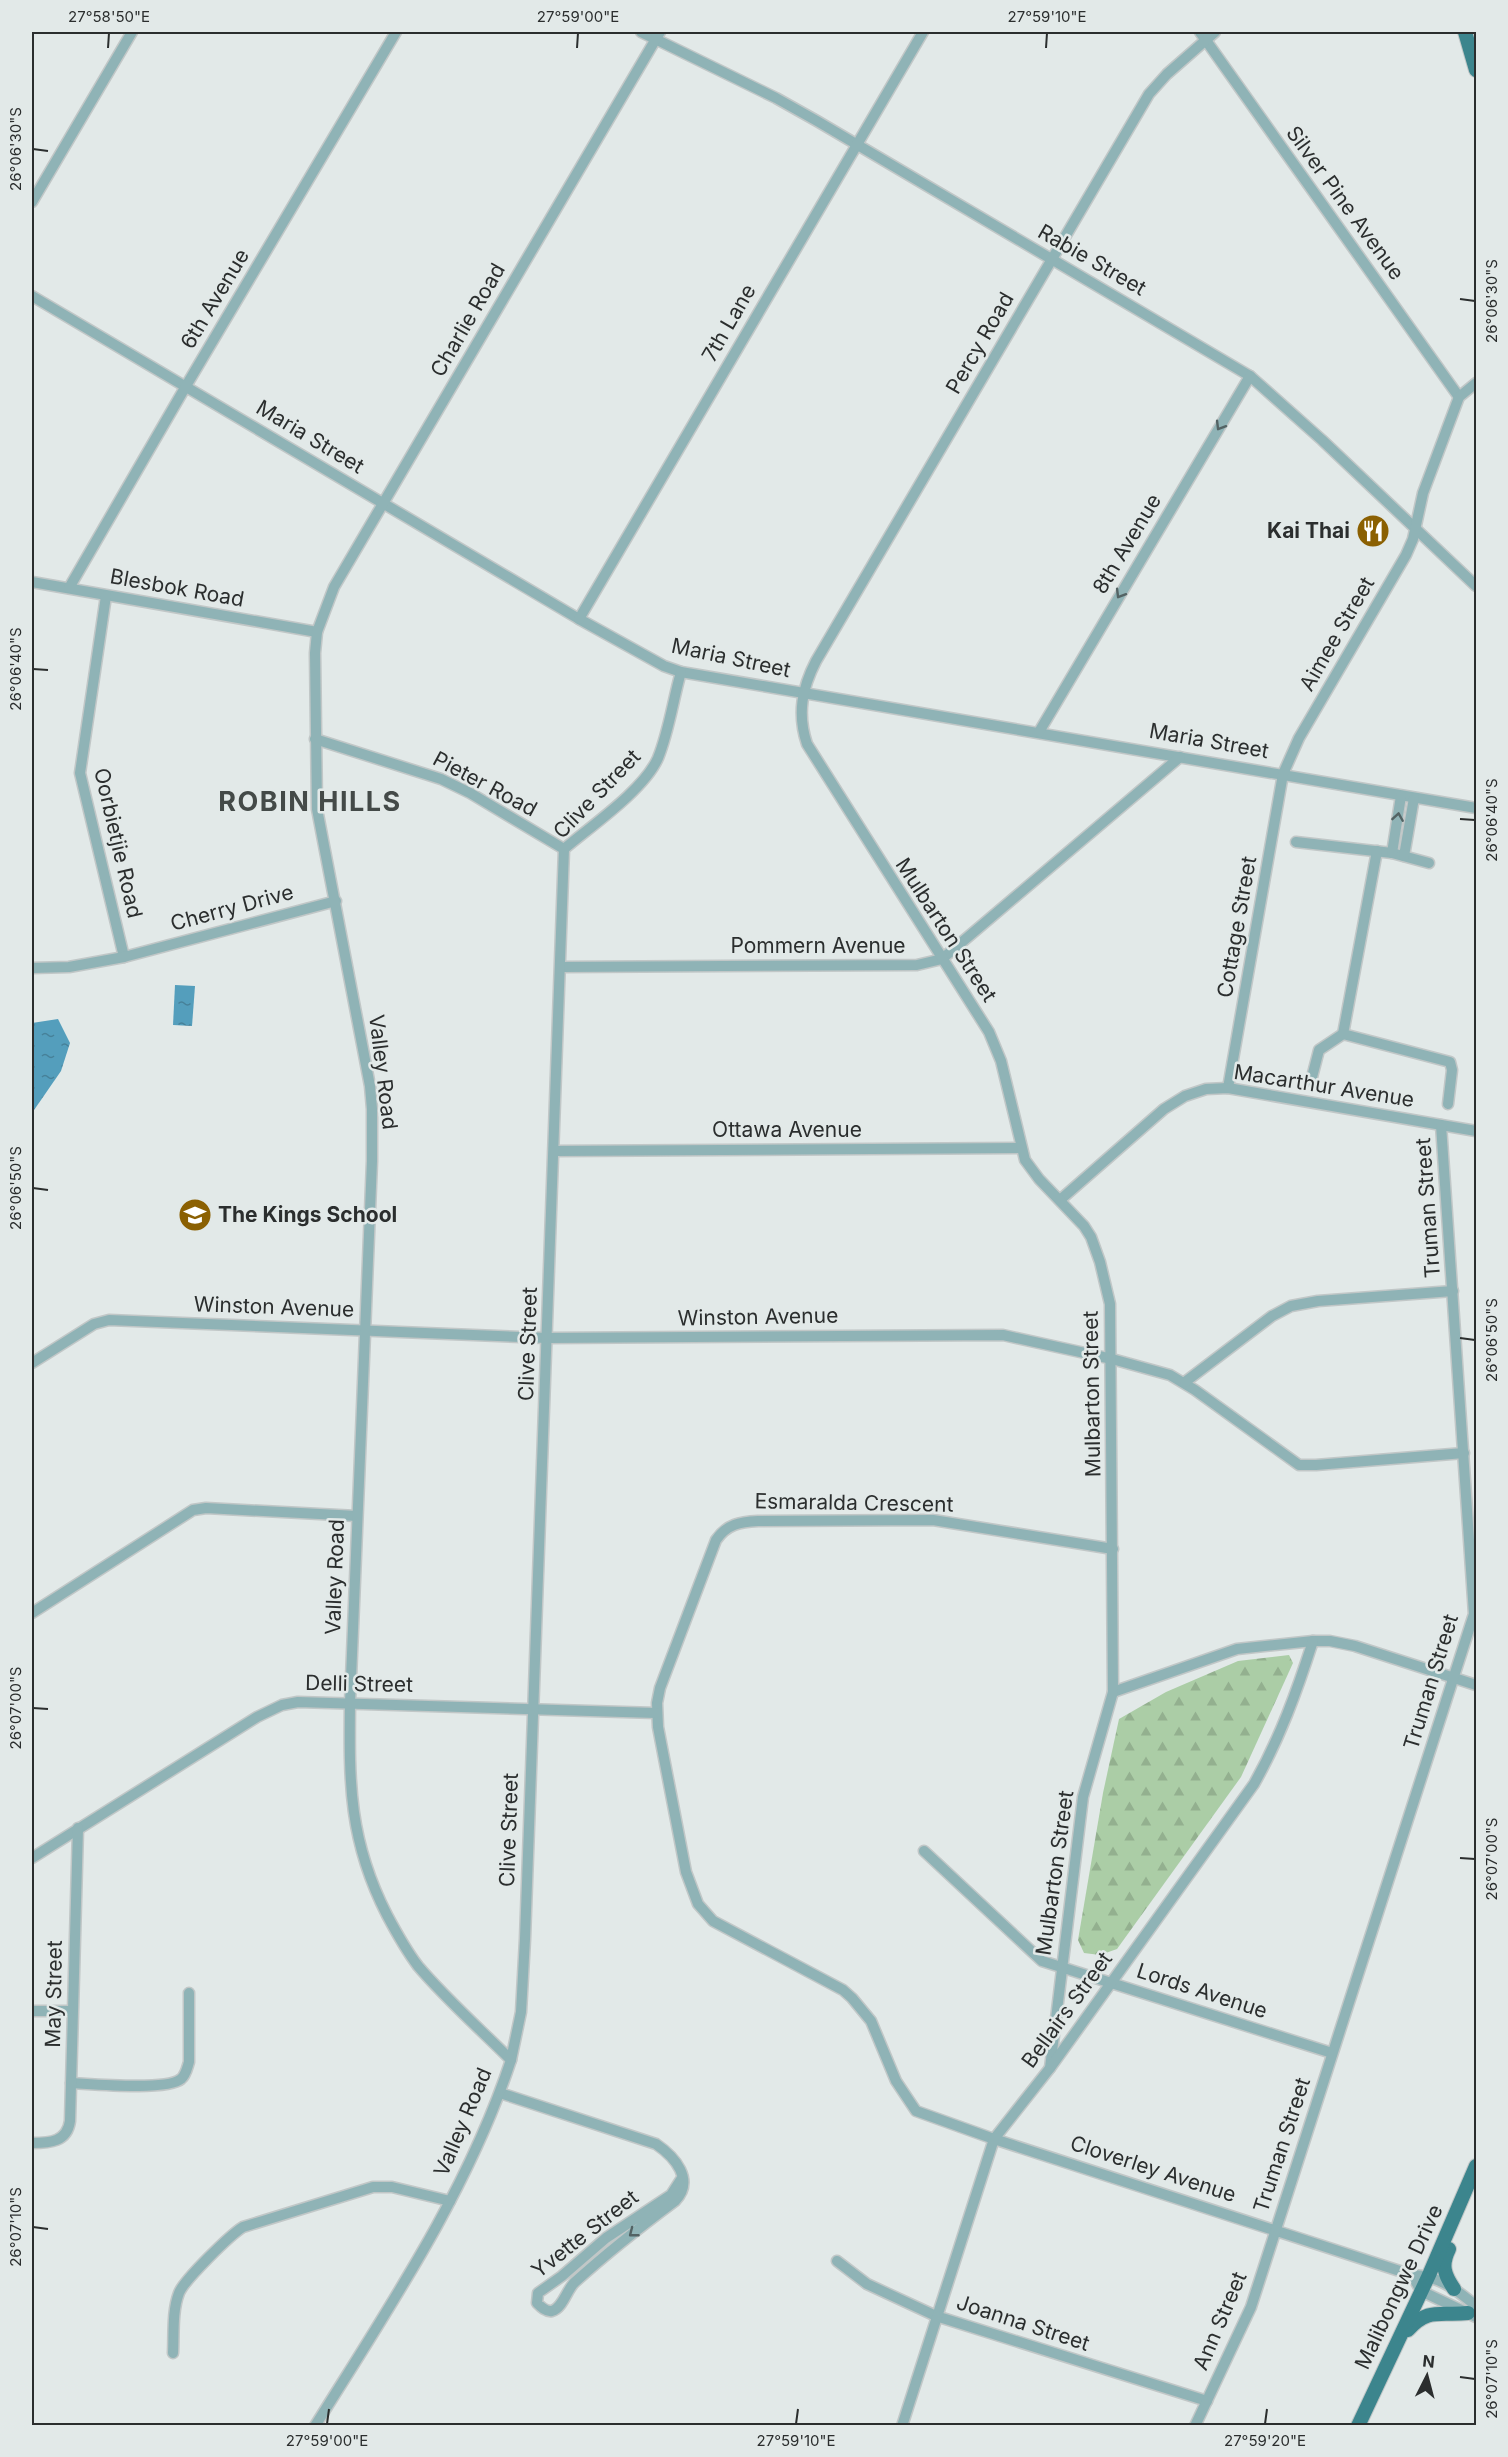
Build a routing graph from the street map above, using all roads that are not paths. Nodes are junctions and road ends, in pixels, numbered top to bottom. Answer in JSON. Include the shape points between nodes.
{"nodes":[{"id":1,"x":132,"y":32,"type":"edge"},
{"id":2,"x":396,"y":32,"type":"edge"},
{"id":3,"x":641,"y":32,"type":"edge"},
{"id":4,"x":923,"y":32,"type":"edge"},
{"id":5,"x":1215,"y":32,"type":"edge"},
{"id":6,"x":1465,"y":32,"type":"edge"},
{"id":7,"x":657,"y":35,"type":"edge"},
{"id":8,"x":1203,"y":36,"type":"edge"},
{"id":9,"x":1476,"y":70,"type":"edge"},
{"id":10,"x":856,"y":145,"type":"junction"},
{"id":11,"x":32,"y":202,"type":"edge"},
{"id":12,"x":1052,"y":259,"type":"junction"},
{"id":13,"x":32,"y":296,"type":"edge"},
{"id":14,"x":1250,"y":376,"type":"junction"},
{"id":15,"x":1476,"y":383,"type":"edge"},
{"id":16,"x":186,"y":386,"type":"junction"},
{"id":17,"x":1459,"y":397,"type":"junction"},
{"id":18,"x":383,"y":503,"type":"junction"},
{"id":19,"x":1415,"y":528,"type":"junction"},
{"id":20,"x":32,"y":582,"type":"edge"},
{"id":21,"x":1476,"y":586,"type":"edge"},
{"id":22,"x":69,"y":588,"type":"junction"},
{"id":23,"x":106,"y":596,"type":"junction"},
{"id":24,"x":579,"y":619,"type":"junction"},
{"id":25,"x":316,"y":632,"type":"junction"},
{"id":26,"x":681,"y":672,"type":"junction"},
{"id":27,"x":802,"y":692,"type":"junction"},
{"id":28,"x":1039,"y":732,"type":"junction"},
{"id":29,"x":315,"y":740,"type":"junction"},
{"id":30,"x":1180,"y":757,"type":"junction"},
{"id":31,"x":1283,"y":774,"type":"junction"},
{"id":32,"x":1401,"y":796,"type":"junction"},
{"id":33,"x":1414,"y":798,"type":"junction"},
{"id":34,"x":1476,"y":808,"type":"edge"},
{"id":35,"x":1296,"y":842,"type":"dead end"},
{"id":36,"x":564,"y":849,"type":"junction"},
{"id":37,"x":1377,"y":851,"type":"junction"},
{"id":38,"x":1392,"y":853,"type":"junction"},
{"id":39,"x":1404,"y":856,"type":"junction"},
{"id":40,"x":1429,"y":863,"type":"dead end"},
{"id":41,"x":336,"y":901,"type":"junction"},
{"id":42,"x":124,"y":957,"type":"junction"},
{"id":43,"x":942,"y":959,"type":"junction"},
{"id":44,"x":561,"y":967,"type":"junction"},
{"id":45,"x":32,"y":968,"type":"edge"},
{"id":46,"x":1343,"y":1034,"type":"junction"},
{"id":47,"x":1311,"y":1080,"type":"dead end"},
{"id":48,"x":1228,"y":1088,"type":"junction"},
{"id":49,"x":1448,"y":1104,"type":"dead end"},
{"id":50,"x":1441,"y":1125,"type":"junction"},
{"id":51,"x":1476,"y":1131,"type":"edge"},
{"id":52,"x":1020,"y":1148,"type":"junction"},
{"id":53,"x":555,"y":1151,"type":"junction"},
{"id":54,"x":1059,"y":1200,"type":"junction"},
{"id":55,"x":1453,"y":1291,"type":"junction"},
{"id":56,"x":364,"y":1330,"type":"junction"},
{"id":57,"x":547,"y":1338,"type":"junction"},
{"id":58,"x":1112,"y":1359,"type":"junction"},
{"id":59,"x":32,"y":1363,"type":"edge"},
{"id":60,"x":1185,"y":1382,"type":"junction"},
{"id":61,"x":1464,"y":1453,"type":"junction"},
{"id":62,"x":357,"y":1516,"type":"junction"},
{"id":63,"x":1113,"y":1549,"type":"junction"},
{"id":64,"x":32,"y":1613,"type":"edge"},
{"id":65,"x":1313,"y":1641,"type":"junction"},
{"id":66,"x":1454,"y":1678,"type":"junction"},
{"id":67,"x":1476,"y":1685,"type":"edge"},
{"id":68,"x":1113,"y":1692,"type":"junction"},
{"id":69,"x":350,"y":1703,"type":"junction"},
{"id":70,"x":533,"y":1709,"type":"junction"},
{"id":71,"x":656,"y":1713,"type":"junction"},
{"id":72,"x":78,"y":1828,"type":"junction"},
{"id":73,"x":924,"y":1851,"type":"dead end"},
{"id":74,"x":32,"y":1858,"type":"edge"},
{"id":75,"x":1061,"y":1967,"type":"junction"},
{"id":76,"x":1112,"y":1982,"type":"junction"},
{"id":77,"x":189,"y":1993,"type":"dead end"},
{"id":78,"x":32,"y":2011,"type":"edge"},
{"id":79,"x":72,"y":2011,"type":"junction"},
{"id":80,"x":1332,"y":2052,"type":"junction"},
{"id":81,"x":511,"y":2060,"type":"junction"},
{"id":82,"x":1050,"y":2068,"type":"junction"},
{"id":83,"x":71,"y":2083,"type":"junction"},
{"id":84,"x":500,"y":2093,"type":"junction"},
{"id":85,"x":916,"y":2111,"type":"joint"},
{"id":86,"x":994,"y":2139,"type":"junction"},
{"id":87,"x":32,"y":2143,"type":"edge"},
{"id":88,"x":1476,"y":2166,"type":"edge"},
{"id":89,"x":682,"y":2178,"type":"junction"},
{"id":90,"x":1466,"y":2190,"type":"junction"},
{"id":91,"x":450,"y":2201,"type":"junction"},
{"id":92,"x":1275,"y":2229,"type":"junction"},
{"id":93,"x":837,"y":2261,"type":"dead end"},
{"id":94,"x":1412,"y":2275,"type":"junction"},
{"id":95,"x":1429,"y":2275,"type":"junction"},
{"id":96,"x":1454,"y":2289,"type":"junction"},
{"id":97,"x":1421,"y":2291,"type":"junction"},
{"id":98,"x":1474,"y":2312,"type":"edge"},
{"id":99,"x":936,"y":2316,"type":"junction"},
{"id":100,"x":1398,"y":2340,"type":"junction"},
{"id":101,"x":173,"y":2353,"type":"dead end"},
{"id":102,"x":1207,"y":2401,"type":"junction"},
{"id":103,"x":315,"y":2426,"type":"edge"},
{"id":104,"x":902,"y":2426,"type":"edge"},
{"id":105,"x":1195,"y":2426,"type":"edge"},
{"id":106,"x":1358,"y":2426,"type":"edge"}],
"edges":[{"from":1,"to":11,"type":"street"},
{"from":2,"to":16,"type":"street","name":"6th Avenue"},
{"from":3,"to":7,"type":"street","name":"Rabie Street"},
{"from":4,"to":10,"type":"street","name":"7th Lane"},
{"from":5,"to":8,"type":"street","name":"Percy Road"},
{"from":6,"to":9,"type":"main road"},
{"from":7,"to":10,"type":"street","name":"Rabie Street"},
{"from":7,"to":18,"type":"street","name":"Charlie Road"},
{"from":8,"to":12,"type":"street","name":"Percy Road","via":[[1149,94]]},
{"from":8,"to":17,"type":"street","name":"Silver Pine Avenue"},
{"from":10,"to":12,"type":"street","name":"Rabie Street"},
{"from":10,"to":24,"type":"street","name":"7th Lane"},
{"from":12,"to":14,"type":"street","name":"Rabie Street"},
{"from":12,"to":27,"type":"street","name":"Percy Road","via":[[816,661]]},
{"from":13,"to":16,"type":"street","name":"Maria Street"},
{"from":14,"to":19,"type":"street","name":"Rabie Street"},
{"from":14,"to":28,"type":"street","name":"8th Avenue","one_way":true},
{"from":15,"to":17,"type":"street","name":"Aimee Street"},
{"from":16,"to":18,"type":"street","name":"Maria Street"},
{"from":16,"to":22,"type":"street","name":"6th Avenue"},
{"from":17,"to":19,"type":"street","name":"Aimee Street","via":[[1423,493]]},
{"from":18,"to":24,"type":"street","name":"Maria Street"},
{"from":18,"to":25,"type":"street","name":"Charlie Road","via":[[334,587]]},
{"from":19,"to":21,"type":"street","name":"Rabie Street"},
{"from":19,"to":31,"type":"street","name":"Aimee Street","via":[[1406,555],[1299,738]]},
{"from":20,"to":22,"type":"street","name":"Blesbok Road"},
{"from":22,"to":23,"type":"street","name":"Blesbok Road"},
{"from":23,"to":25,"type":"street","name":"Blesbok Road"},
{"from":23,"to":42,"type":"street","name":"Oorbietjie Road","via":[[80,773]]},
{"from":24,"to":26,"type":"street","name":"Maria Street"},
{"from":25,"to":29,"type":"street","name":"Valley Road"},
{"from":26,"to":27,"type":"street","name":"Maria Street"},
{"from":26,"to":36,"type":"street","name":"Clive Street","via":[[652,769]]},
{"from":27,"to":28,"type":"street","name":"Maria Street"},
{"from":27,"to":43,"type":"street","name":"Mulbarton Street","via":[[803,730],[810,751]]},
{"from":28,"to":30,"type":"street","name":"Maria Street"},
{"from":29,"to":36,"type":"street","name":"Pieter Road","via":[[441,779]]},
{"from":29,"to":41,"type":"street","name":"Valley Road","via":[[318,817]]},
{"from":30,"to":31,"type":"street","name":"Maria Street"},
{"from":30,"to":43,"type":"street","name":"Pommern Avenue"},
{"from":31,"to":32,"type":"street","name":"Maria Street"},
{"from":31,"to":48,"type":"street","name":"Cottage Street"},
{"from":32,"to":33,"type":"street","name":"Maria Street"},
{"from":38,"to":32,"type":"street","one_way":true},
{"from":33,"to":34,"type":"street","name":"Maria Street"},
{"from":33,"to":39,"type":"street"},
{"from":35,"to":37,"type":"street"},
{"from":36,"to":44,"type":"street","name":"Clive Street"},
{"from":37,"to":38,"type":"street"},
{"from":37,"to":46,"type":"street"},
{"from":38,"to":39,"type":"street"},
{"from":39,"to":40,"type":"street"},
{"from":41,"to":42,"type":"street","name":"Cherry Drive"},
{"from":41,"to":56,"type":"street","name":"Valley Road","via":[[372,1109]]},
{"from":42,"to":45,"type":"street","name":"Cherry Drive","via":[[69,967]]},
{"from":43,"to":44,"type":"street","name":"Pommern Avenue","via":[[917,965]]},
{"from":43,"to":52,"type":"street","name":"Mulbarton Street","via":[[997,1049]]},
{"from":44,"to":53,"type":"street","name":"Clive Street"},
{"from":46,"to":47,"type":"street","via":[[1319,1050]]},
{"from":46,"to":49,"type":"street","via":[[1450,1062]]},
{"from":48,"to":50,"type":"street","name":"Macarthur Avenue"},
{"from":48,"to":54,"type":"street","name":"Macarthur Avenue","via":[[1206,1089],[1164,1109]]},
{"from":50,"to":51,"type":"street","name":"Macarthur Avenue"},
{"from":50,"to":55,"type":"street","name":"Truman Street"},
{"from":52,"to":53,"type":"street","name":"Ottawa Avenue"},
{"from":52,"to":54,"type":"street","name":"Mulbarton Street","via":[[1032,1170]]},
{"from":53,"to":57,"type":"street","name":"Clive Street"},
{"from":54,"to":58,"type":"street","name":"Mulbarton Street","via":[[1084,1226],[1098,1256],[1110,1304]]},
{"from":55,"to":60,"type":"street","via":[[1291,1306]]},
{"from":55,"to":61,"type":"street","name":"Truman Street"},
{"from":56,"to":57,"type":"street","name":"Winston Avenue"},
{"from":56,"to":59,"type":"street","name":"Winston Avenue","via":[[109,1320],[83,1330]]},
{"from":56,"to":62,"type":"street","name":"Valley Road"},
{"from":57,"to":58,"type":"street","name":"Winston Avenue","via":[[985,1334],[1018,1337]]},
{"from":57,"to":70,"type":"street","name":"Clive Street"},
{"from":58,"to":60,"type":"street","name":"Winston Avenue"},
{"from":58,"to":63,"type":"street","name":"Mulbarton Street"},
{"from":60,"to":61,"type":"street","name":"Winston Avenue","via":[[1299,1465]]},
{"from":61,"to":66,"type":"street","name":"Truman Street","via":[[1474,1614]]},
{"from":62,"to":64,"type":"street","via":[[192,1510]]},
{"from":62,"to":69,"type":"street","name":"Valley Road"},
{"from":63,"to":68,"type":"street","name":"Mulbarton Street"},
{"from":63,"to":71,"type":"street","name":"Esmaralda Crescent","via":[[933,1520],[732,1524],[716,1540],[667,1666]]},
{"from":65,"to":66,"type":"street","via":[[1348,1644]]},
{"from":65,"to":68,"type":"street","via":[[1237,1649]]},
{"from":65,"to":76,"type":"street","name":"Bellairs Street","via":[[1294,1700],[1254,1784]]},
{"from":66,"to":67,"type":"street"},
{"from":66,"to":80,"type":"street","name":"Truman Street"},
{"from":68,"to":75,"type":"street","name":"Mulbarton Street","via":[[1083,1797]]},
{"from":69,"to":70,"type":"street","name":"Delli Street"},
{"from":69,"to":72,"type":"street","name":"Delli Street","via":[[298,1702],[272,1709]]},
{"from":69,"to":81,"type":"street","name":"Valley Road","via":[[351,1800],[360,1849],[373,1886],[416,1963]]},
{"from":70,"to":71,"type":"street","name":"Delli Street"},
{"from":70,"to":81,"type":"street","name":"Clive Street","via":[[522,1998]]},
{"from":71,"to":85,"type":"street","name":"Esmaralda Crescent","via":[[686,1872],[698,1904],[732,1932],[852,1998],[871,2021],[896,2081]]},
{"from":72,"to":74,"type":"street","name":"Delli Street"},
{"from":72,"to":79,"type":"street","name":"May Street"},
{"from":73,"to":75,"type":"street","name":"Lords Avenue","via":[[1037,1958]]},
{"from":75,"to":76,"type":"street","name":"Lords Avenue"},
{"from":75,"to":82,"type":"street","name":"Mulbarton Street"},
{"from":76,"to":80,"type":"street","name":"Lords Avenue"},
{"from":76,"to":82,"type":"street","name":"Bellairs Street"},
{"from":77,"to":83,"type":"street","via":[[189,2062],[180,2079],[161,2086]]},
{"from":78,"to":79,"type":"street"},
{"from":79,"to":83,"type":"street","name":"May Street"},
{"from":80,"to":92,"type":"street","name":"Truman Street"},
{"from":81,"to":84,"type":"street","name":"Valley Road"},
{"from":82,"to":86,"type":"street","name":"Bellairs Street"},
{"from":83,"to":87,"type":"street","name":"May Street","via":[[68,2131],[56,2141]]},
{"from":84,"to":89,"type":"street","via":[[656,2144],[680,2166]]},
{"from":84,"to":91,"type":"street","name":"Valley Road"},
{"from":85,"to":86,"type":"street","name":"Cloverley Avenue"},
{"from":86,"to":92,"type":"street","name":"Cloverley Avenue"},
{"from":86,"to":99,"type":"street","name":"Bellairs Street"},
{"from":88,"to":90,"type":"main road","name":"Malibongwe Drive"},
{"from":89,"to":89,"type":"street","name":"Yvette Street","one_way":true,"via":[[684,2186],[675,2201],[570,2286],[557,2308],[549,2311],[539,2306],[537,2296],[542,2290],[606,2238],[671,2195]]},
{"from":90,"to":95,"type":"main road","name":"Malibongwe Drive"},
{"from":90,"to":96,"type":"main road","via":[[1466,2208],[1443,2266]]},
{"from":91,"to":101,"type":"street","via":[[392,2187],[373,2187],[243,2227],[178,2294]]},
{"from":91,"to":103,"type":"street","name":"Valley Road"},
{"from":92,"to":94,"type":"street","name":"Cloverley Avenue"},
{"from":92,"to":102,"type":"street","name":"Ann Street","via":[[1251,2307]]},
{"from":93,"to":99,"type":"street","name":"Joanna Street","via":[[876,2289]]},
{"from":94,"to":95,"type":"street","name":"Cloverley Avenue"},
{"from":94,"to":97,"type":"street"},
{"from":95,"to":96,"type":"street"},
{"from":95,"to":97,"type":"main road","name":"Malibongwe Drive"},
{"from":96,"to":98,"type":"street"},
{"from":97,"to":98,"type":"street"},
{"from":97,"to":100,"type":"main road","name":"Malibongwe Drive"},
{"from":98,"to":100,"type":"main road","via":[[1420,2317]]},
{"from":99,"to":102,"type":"street","name":"Joanna Street"},
{"from":99,"to":104,"type":"street","name":"Bellairs Street"},
{"from":100,"to":106,"type":"main road","name":"Malibongwe Drive"},
{"from":102,"to":105,"type":"street","name":"Ann Street"}]}
